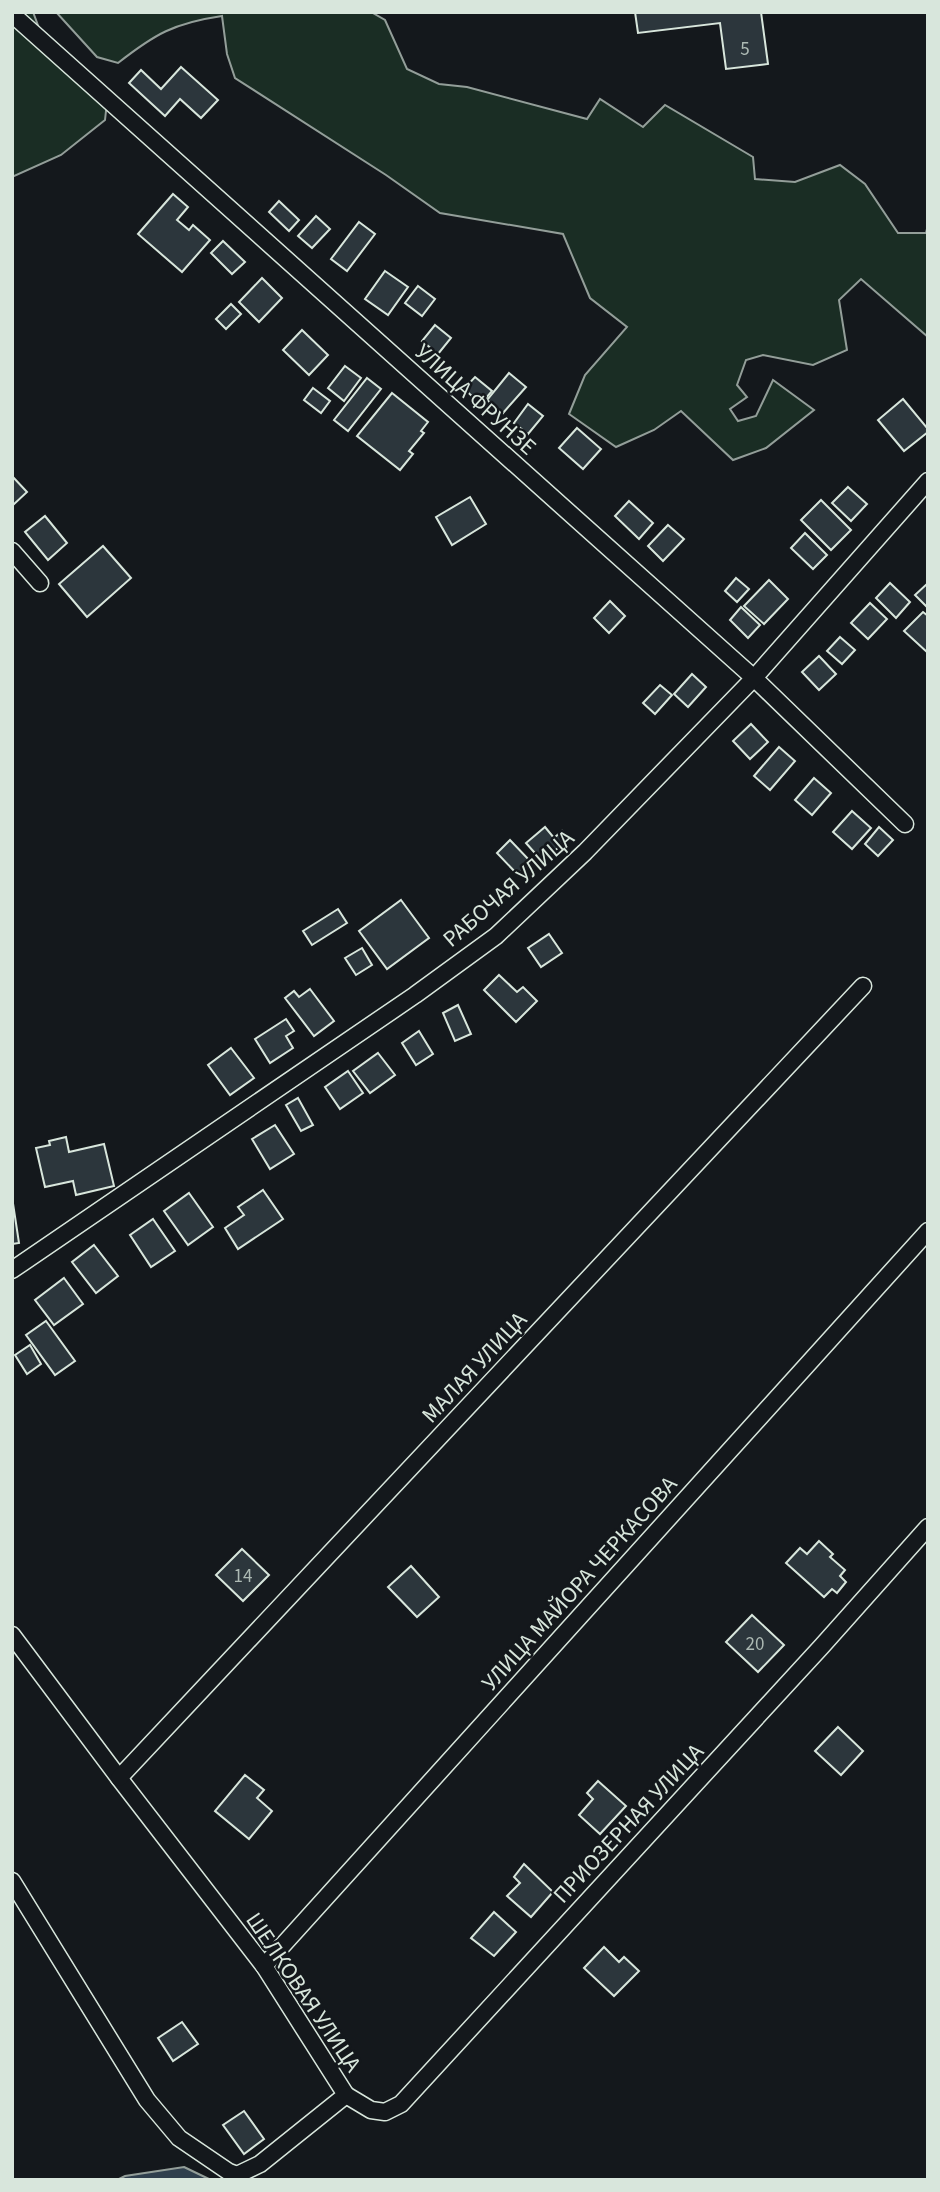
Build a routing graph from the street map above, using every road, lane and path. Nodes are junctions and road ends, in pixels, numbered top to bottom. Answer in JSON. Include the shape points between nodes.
{"nodes":[{"id":1,"x":12,"y":14,"type":"edge"},
{"id":2,"x":928,"y":481,"type":"edge"},
{"id":3,"x":12,"y":551,"type":"edge"},
{"id":4,"x":40,"y":583,"type":"dead end"},
{"id":5,"x":754,"y":678,"type":"junction"},
{"id":6,"x":905,"y":824,"type":"dead end"},
{"id":7,"x":863,"y":986,"type":"dead end"},
{"id":8,"x":928,"y":1231,"type":"edge"},
{"id":9,"x":12,"y":1270,"type":"edge"},
{"id":10,"x":928,"y":1527,"type":"edge"},
{"id":11,"x":15,"y":1637,"type":"edge"},
{"id":12,"x":119,"y":1778,"type":"junction"},
{"id":13,"x":12,"y":1881,"type":"edge"},
{"id":14,"x":264,"y":1966,"type":"junction"},
{"id":15,"x":346,"y":2095,"type":"junction"}],
"edges":[{"from":1,"to":5,"type":"street","name":"УЛИЦА ФРУНЗЕ"},
{"from":2,"to":5,"type":"street","name":"РАБОЧАЯ УЛИЦА"},
{"from":3,"to":4,"type":"street"},
{"from":5,"to":6,"type":"street","name":"УЛИЦА ФРУНЗЕ"},
{"from":5,"to":9,"type":"street","name":"РАБОЧАЯ УЛИЦА","via":[[585,852],[496,936]]},
{"from":7,"to":12,"type":"street","name":"МАЛАЯ УЛИЦА"},
{"from":8,"to":14,"type":"street","name":"УЛИЦА МАЙОРА ЧЕРКАСОВА"},
{"from":10,"to":15,"type":"street","name":"ПРИОЗЕРНАЯ УЛИЦА","via":[[401,2104],[385,2112],[371,2110]]},
{"from":11,"to":12,"type":"street","name":"ШЕЛКОВАЯ УЛИЦА"},
{"from":12,"to":14,"type":"street","name":"ШЕЛКОВАЯ УЛИЦА"},
{"from":13,"to":15,"type":"street","name":"ШЕЛКОВАЯ УЛИЦА","via":[[147,2099],[178,2138],[229,2172],[237,2175],[260,2164]]},
{"from":14,"to":15,"type":"street","name":"ШЕЛКОВАЯ УЛИЦА"}]}
